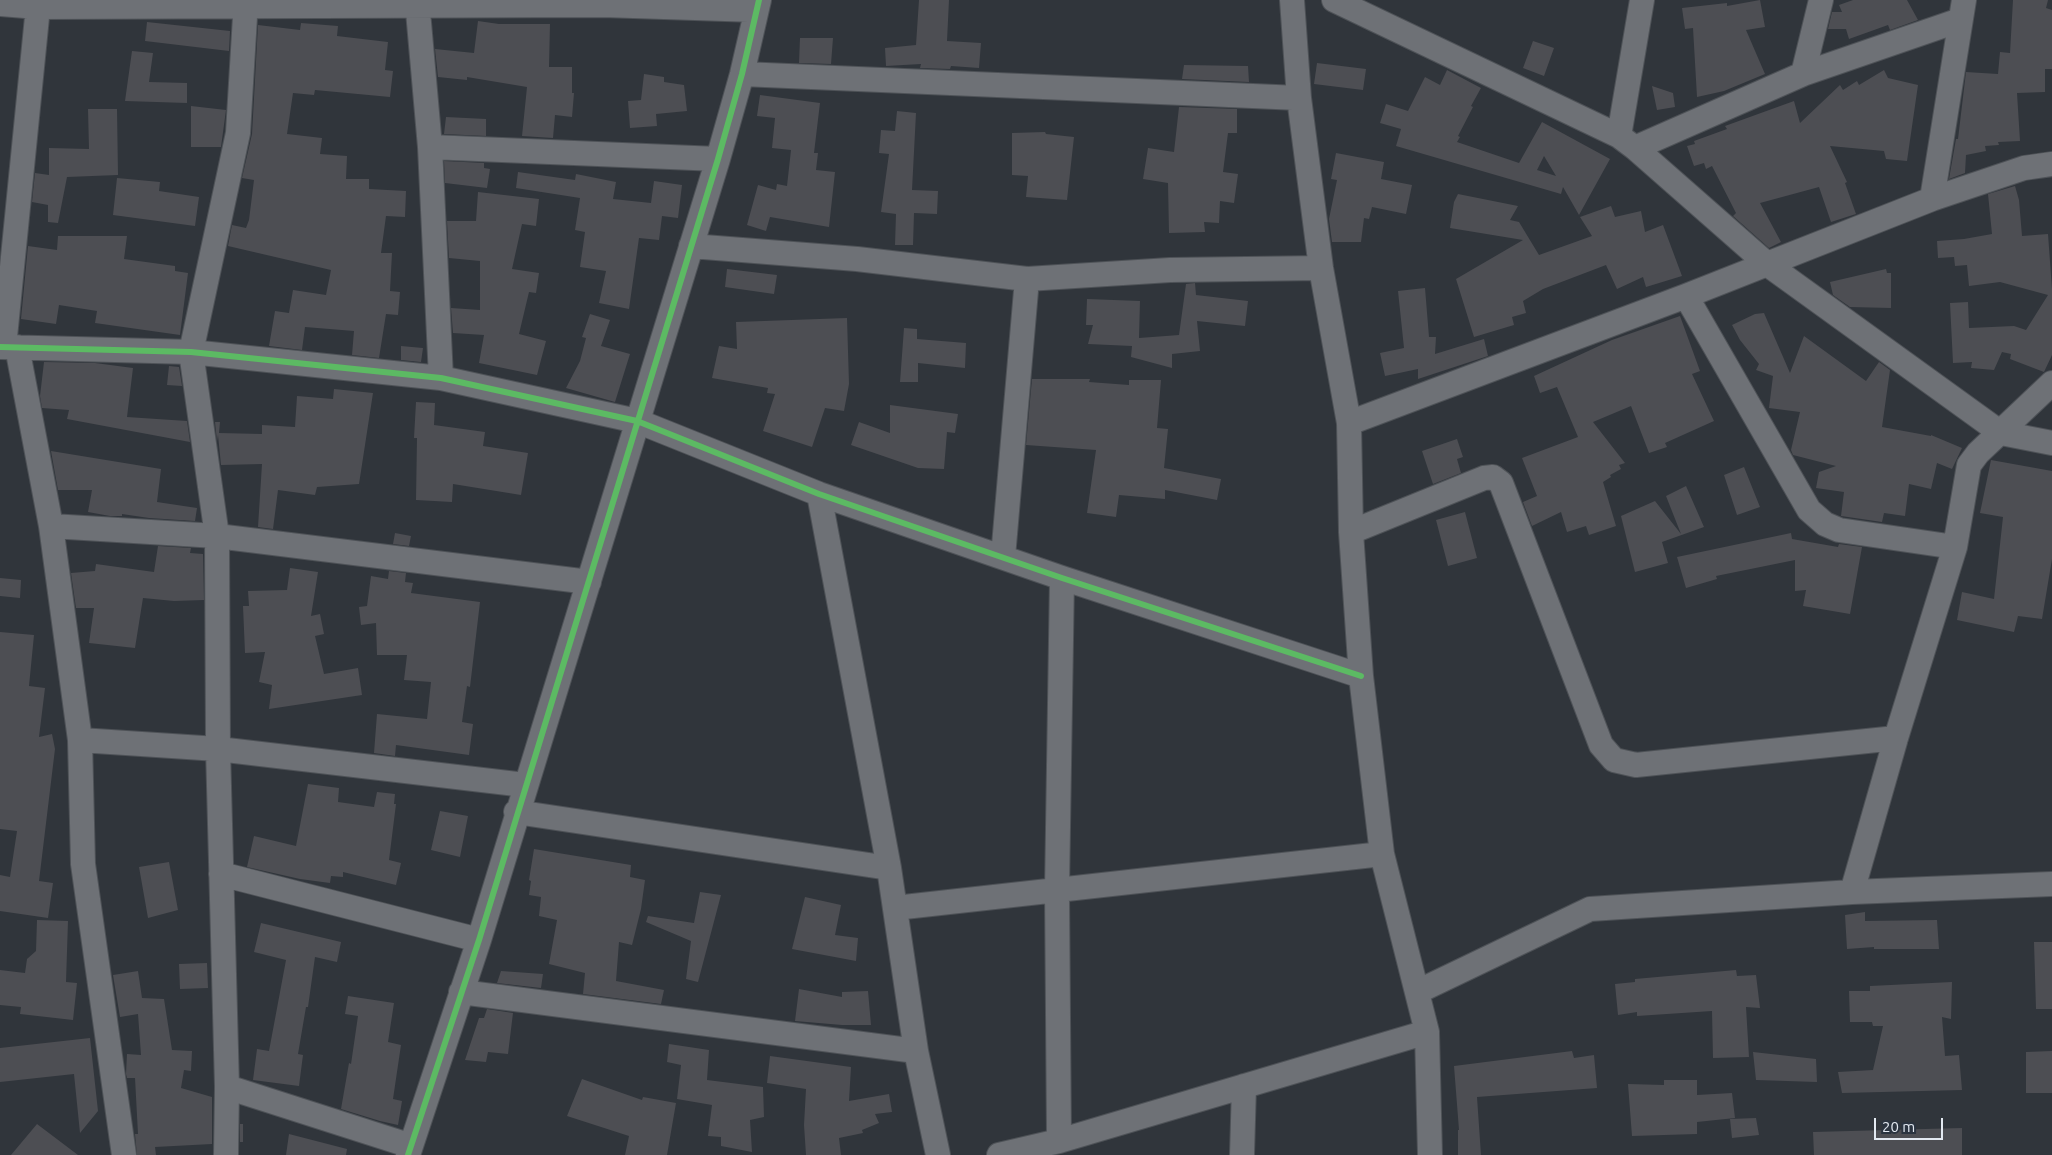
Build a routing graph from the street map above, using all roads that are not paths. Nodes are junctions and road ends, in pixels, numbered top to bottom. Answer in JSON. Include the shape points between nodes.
{"nodes":[{"id":1,"x":1292,"y":0,"type":"edge"},
{"id":2,"x":1334,"y":0,"type":"edge"},
{"id":3,"x":1642,"y":0,"type":"edge"},
{"id":4,"x":1821,"y":0,"type":"edge"},
{"id":5,"x":417,"y":2,"type":"edge"},
{"id":6,"x":603,"y":2,"type":"edge"},
{"id":7,"x":246,"y":3,"type":"edge"},
{"id":8,"x":0,"y":4,"type":"edge"},
{"id":9,"x":757,"y":5,"type":"edge"},
{"id":10,"x":38,"y":7,"type":"junction"},
{"id":11,"x":1962,"y":10,"type":"edge"},
{"id":12,"x":742,"y":74,"type":"junction"},
{"id":13,"x":1803,"y":74,"type":"junction"},
{"id":14,"x":1299,"y":98,"type":"junction"},
{"id":15,"x":1627,"y":142,"type":"junction"},
{"id":16,"x":430,"y":147,"type":"junction"},
{"id":17,"x":718,"y":159,"type":"junction"},
{"id":18,"x":2052,"y":164,"type":"edge"},
{"id":19,"x":1932,"y":199,"type":"junction"},
{"id":20,"x":690,"y":246,"type":"junction"},
{"id":21,"x":1766,"y":264,"type":"junction"},
{"id":22,"x":1321,"y":268,"type":"junction"},
{"id":23,"x":1027,"y":279,"type":"junction"},
{"id":24,"x":1686,"y":296,"type":"junction"},
{"id":25,"x":7,"y":347,"type":"edge"},
{"id":26,"x":191,"y":352,"type":"junction"},
{"id":27,"x":441,"y":378,"type":"junction"},
{"id":28,"x":2052,"y":383,"type":"edge"},
{"id":29,"x":637,"y":421,"type":"junction"},
{"id":30,"x":1349,"y":423,"type":"junction"},
{"id":31,"x":2001,"y":433,"type":"junction"},
{"id":32,"x":2052,"y":443,"type":"edge"},
{"id":33,"x":820,"y":494,"type":"junction"},
{"id":34,"x":51,"y":526,"type":"junction"},
{"id":35,"x":1351,"y":532,"type":"junction"},
{"id":36,"x":217,"y":536,"type":"junction"},
{"id":37,"x":1955,"y":547,"type":"junction"},
{"id":38,"x":1003,"y":557,"type":"junction"},
{"id":39,"x":1062,"y":578,"type":"junction"},
{"id":40,"x":589,"y":582,"type":"junction"},
{"id":41,"x":1361,"y":676,"type":"junction"},
{"id":42,"x":1896,"y":738,"type":"junction"},
{"id":43,"x":80,"y":740,"type":"junction"},
{"id":44,"x":218,"y":749,"type":"junction"},
{"id":45,"x":525,"y":785,"type":"junction"},
{"id":46,"x":516,"y":812,"type":"junction"},
{"id":47,"x":1382,"y":854,"type":"junction"},
{"id":48,"x":889,"y":868,"type":"junction"},
{"id":49,"x":221,"y":874,"type":"junction"},
{"id":50,"x":2052,"y":884,"type":"edge"},
{"id":51,"x":1057,"y":890,"type":"junction"},
{"id":52,"x":1852,"y":892,"type":"junction"},
{"id":53,"x":895,"y":908,"type":"junction"},
{"id":54,"x":479,"y":940,"type":"junction"},
{"id":55,"x":461,"y":992,"type":"junction"},
{"id":56,"x":1417,"y":992,"type":"junction"},
{"id":57,"x":1427,"y":1032,"type":"junction"},
{"id":58,"x":916,"y":1050,"type":"junction"},
{"id":59,"x":1244,"y":1086,"type":"junction"},
{"id":60,"x":227,"y":1087,"type":"junction"},
{"id":61,"x":1059,"y":1141,"type":"junction"},
{"id":62,"x":409,"y":1150,"type":"edge"},
{"id":63,"x":124,"y":1155,"type":"edge"},
{"id":64,"x":226,"y":1155,"type":"edge"},
{"id":65,"x":938,"y":1155,"type":"edge"},
{"id":66,"x":999,"y":1155,"type":"edge"},
{"id":67,"x":1242,"y":1155,"type":"edge"},
{"id":68,"x":1430,"y":1155,"type":"edge"}],
"edges":[{"from":1,"to":14,"type":"street"},
{"from":2,"to":15,"type":"street"},
{"from":3,"to":15,"type":"street"},
{"from":4,"to":13,"type":"street"},
{"from":5,"to":6,"type":"street"},
{"from":5,"to":7,"type":"street"},
{"from":5,"to":16,"type":"street"},
{"from":6,"to":9,"type":"street"},
{"from":7,"to":10,"type":"street"},
{"from":7,"to":26,"type":"street","via":[[238,133]]},
{"from":8,"to":10,"type":"street"},
{"from":9,"to":12,"type":"street"},
{"from":10,"to":25,"type":"street"},
{"from":11,"to":13,"type":"street"},
{"from":11,"to":19,"type":"street"},
{"from":12,"to":14,"type":"street"},
{"from":12,"to":17,"type":"street"},
{"from":13,"to":15,"type":"street"},
{"from":14,"to":22,"type":"street"},
{"from":15,"to":21,"type":"street"},
{"from":16,"to":17,"type":"street"},
{"from":16,"to":27,"type":"street"},
{"from":17,"to":20,"type":"street"},
{"from":18,"to":19,"type":"street","via":[[2024,168]]},
{"from":19,"to":21,"type":"street"},
{"from":20,"to":23,"type":"street","via":[[857,259]]},
{"from":20,"to":29,"type":"street"},
{"from":21,"to":24,"type":"street"},
{"from":21,"to":31,"type":"street"},
{"from":22,"to":23,"type":"street","via":[[1170,270]]},
{"from":22,"to":30,"type":"street"},
{"from":23,"to":38,"type":"street"},
{"from":24,"to":30,"type":"street"},
{"from":24,"to":37,"type":"street","via":[[1809,510],[1838,530]]},
{"from":25,"to":26,"type":"street"},
{"from":25,"to":34,"type":"street"},
{"from":26,"to":27,"type":"street"},
{"from":26,"to":36,"type":"street"},
{"from":27,"to":29,"type":"street"},
{"from":28,"to":31,"type":"street"},
{"from":29,"to":33,"type":"street"},
{"from":29,"to":40,"type":"street"},
{"from":30,"to":35,"type":"street"},
{"from":31,"to":32,"type":"street"},
{"from":31,"to":37,"type":"street","via":[[1969,465]]},
{"from":33,"to":38,"type":"street"},
{"from":33,"to":48,"type":"street"},
{"from":34,"to":36,"type":"street"},
{"from":34,"to":43,"type":"street"},
{"from":35,"to":41,"type":"street"},
{"from":35,"to":42,"type":"street","via":[[1484,478],[1493,477],[1501,483],[1601,745],[1614,760],[1636,764]]},
{"from":36,"to":40,"type":"street"},
{"from":36,"to":44,"type":"street"},
{"from":37,"to":42,"type":"street"},
{"from":38,"to":39,"type":"street"},
{"from":39,"to":41,"type":"street"},
{"from":39,"to":51,"type":"street"},
{"from":40,"to":45,"type":"street"},
{"from":41,"to":47,"type":"street"},
{"from":42,"to":52,"type":"street"},
{"from":43,"to":44,"type":"street"},
{"from":43,"to":63,"type":"street","via":[[83,864]]},
{"from":44,"to":45,"type":"street"},
{"from":44,"to":49,"type":"street"},
{"from":45,"to":46,"type":"street"},
{"from":46,"to":48,"type":"street"},
{"from":46,"to":54,"type":"street"},
{"from":47,"to":51,"type":"street"},
{"from":47,"to":56,"type":"street"},
{"from":48,"to":53,"type":"street"},
{"from":49,"to":54,"type":"street"},
{"from":49,"to":60,"type":"street"},
{"from":50,"to":52,"type":"street"},
{"from":51,"to":53,"type":"street"},
{"from":51,"to":61,"type":"street"},
{"from":52,"to":56,"type":"street","via":[[1590,909]]},
{"from":53,"to":58,"type":"street"},
{"from":54,"to":55,"type":"street"},
{"from":55,"to":58,"type":"street"},
{"from":55,"to":62,"type":"street"},
{"from":56,"to":57,"type":"street"},
{"from":57,"to":59,"type":"street"},
{"from":57,"to":68,"type":"street"},
{"from":58,"to":65,"type":"street"},
{"from":59,"to":61,"type":"street"},
{"from":59,"to":67,"type":"street"},
{"from":60,"to":62,"type":"street"},
{"from":60,"to":64,"type":"street"},
{"from":61,"to":66,"type":"street"}]}
